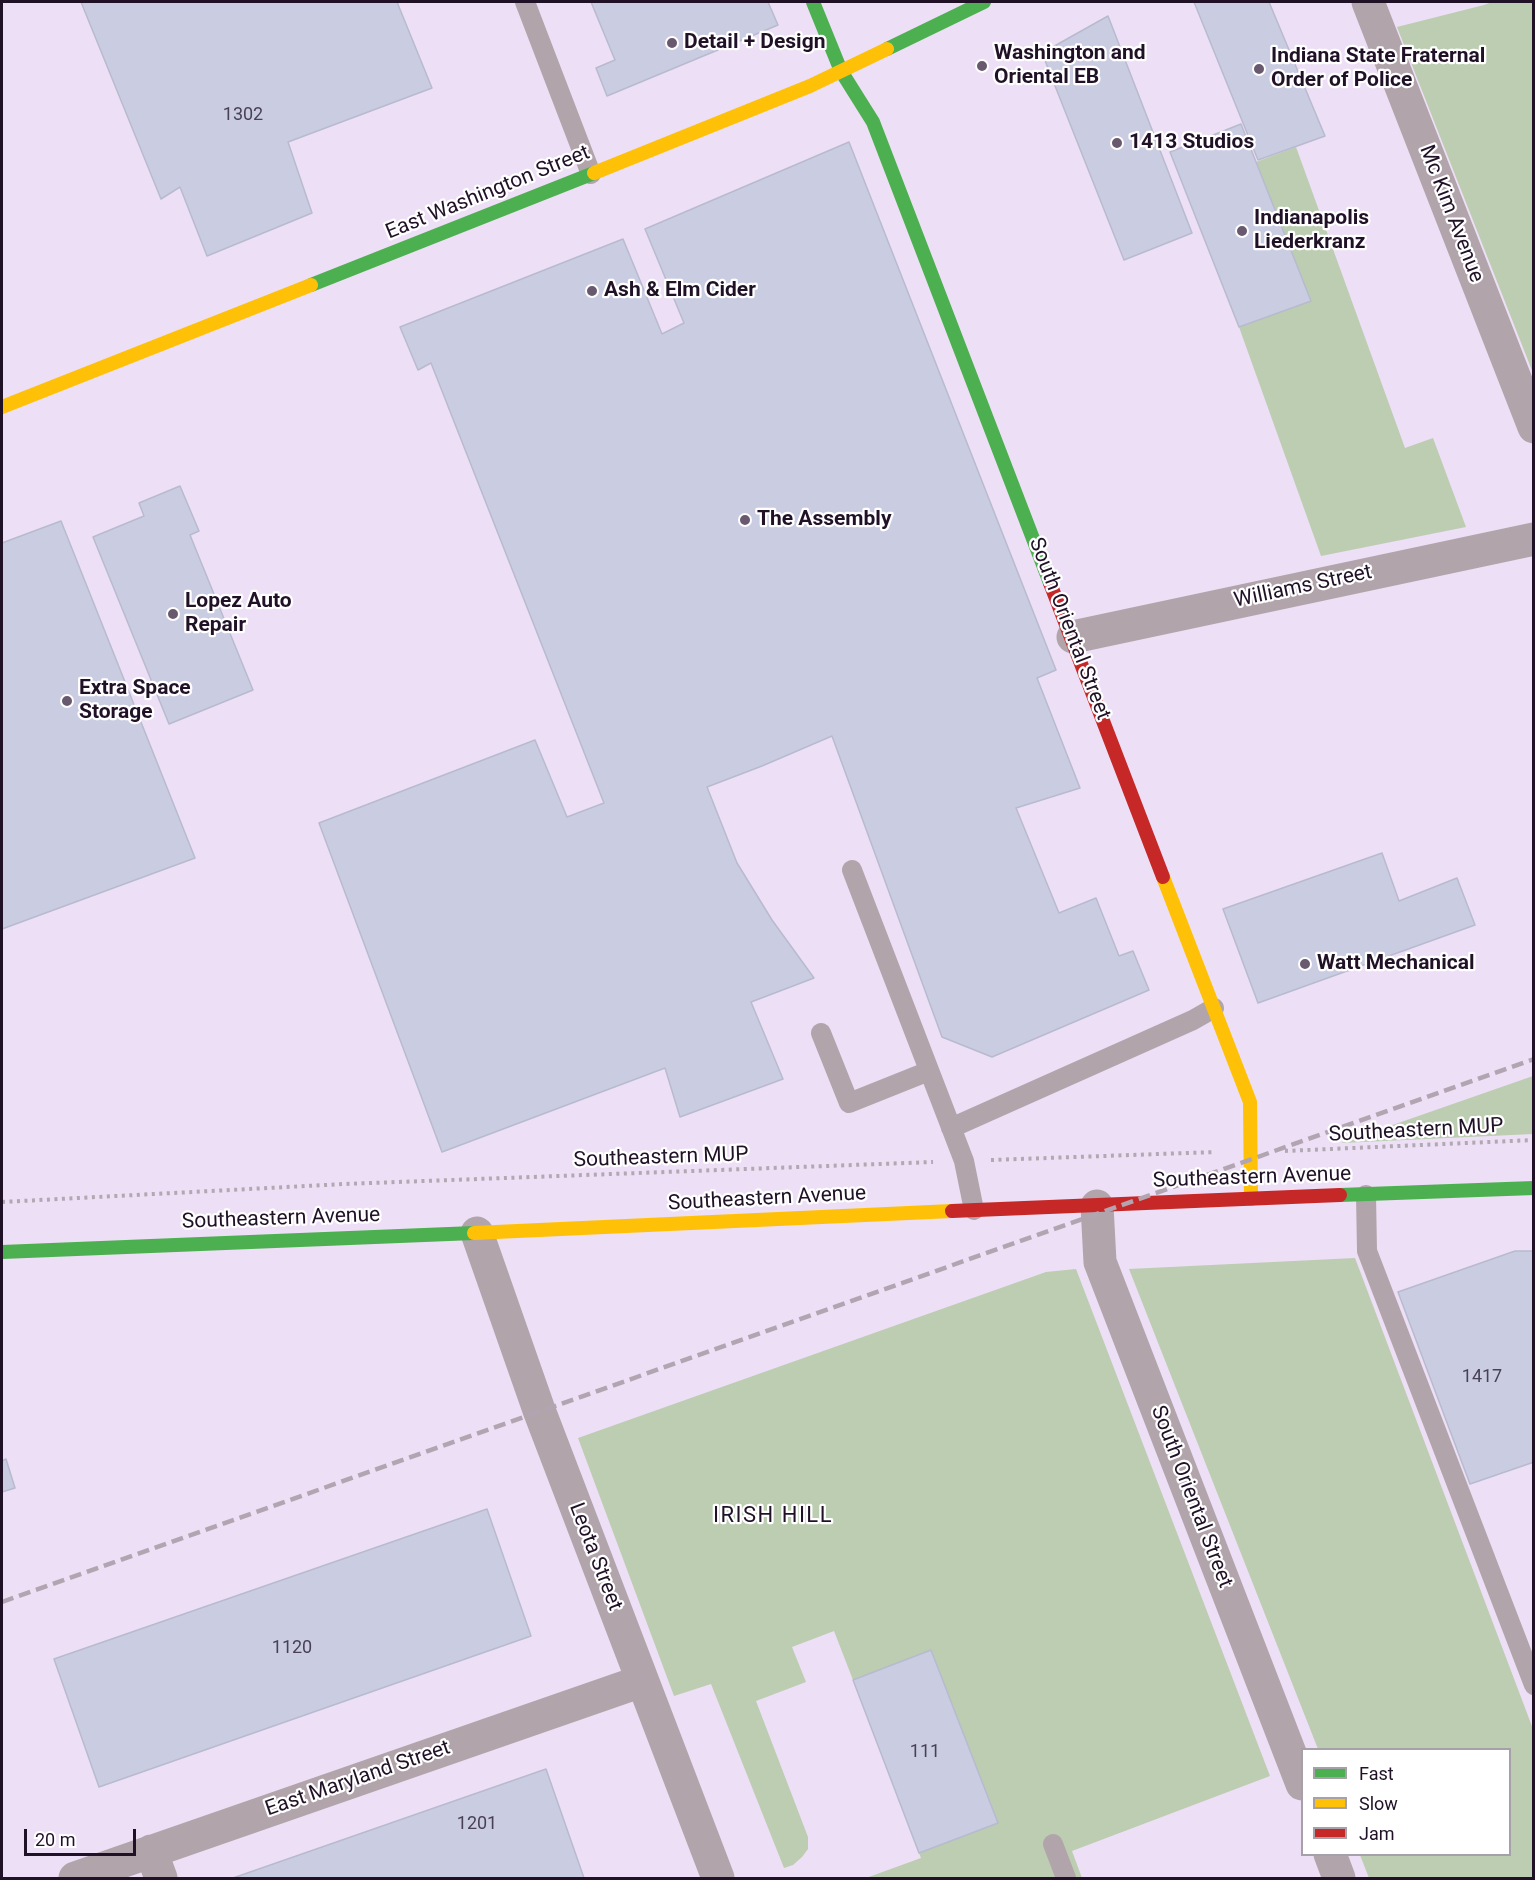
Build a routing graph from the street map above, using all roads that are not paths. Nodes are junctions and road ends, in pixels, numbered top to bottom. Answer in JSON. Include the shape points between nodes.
{"nodes":[{"id":1,"x":525,"y":2,"type":"edge"},
{"id":2,"x":813,"y":2,"type":"edge"},
{"id":3,"x":984,"y":2,"type":"edge"},
{"id":4,"x":1368,"y":2,"type":"edge"},
{"id":5,"x":841,"y":71,"type":"junction"},
{"id":6,"x":591,"y":174,"type":"junction"},
{"id":7,"x":2,"y":407,"type":"edge"},
{"id":8,"x":1533,"y":427,"type":"edge"},
{"id":9,"x":1533,"y":539,"type":"edge"},
{"id":10,"x":1072,"y":637,"type":"junction"},
{"id":11,"x":852,"y":870,"type":"dead end"},
{"id":12,"x":1214,"y":1008,"type":"junction"},
{"id":13,"x":821,"y":1033,"type":"dead end"},
{"id":14,"x":929,"y":1071,"type":"junction"},
{"id":15,"x":951,"y":1128,"type":"junction"},
{"id":16,"x":1533,"y":1188,"type":"edge"},
{"id":17,"x":1366,"y":1195,"type":"junction"},
{"id":18,"x":1251,"y":1199,"type":"junction"},
{"id":19,"x":1097,"y":1206,"type":"junction"},
{"id":20,"x":974,"y":1210,"type":"junction"},
{"id":21,"x":477,"y":1233,"type":"junction"},
{"id":22,"x":2,"y":1251,"type":"edge"},
{"id":23,"x":642,"y":1681,"type":"junction"},
{"id":24,"x":1533,"y":1685,"type":"edge"},
{"id":25,"x":1301,"y":1781,"type":"edge"},
{"id":26,"x":1053,"y":1844,"type":"dead end"},
{"id":27,"x":1331,"y":1856,"type":"edge"},
{"id":28,"x":156,"y":1865,"type":"edge"},
{"id":29,"x":75,"y":1878,"type":"edge"},
{"id":30,"x":718,"y":1878,"type":"edge"},
{"id":31,"x":1066,"y":1878,"type":"edge"},
{"id":32,"x":1339,"y":1878,"type":"edge"}],
"edges":[{"from":1,"to":6,"type":"lane"},
{"from":2,"to":5,"type":"main road","name":"South Oriental Street"},
{"from":3,"to":5,"type":"main road","name":"East Washington Street"},
{"from":4,"to":8,"type":"street","name":"Mc Kim Avenue"},
{"from":5,"to":6,"type":"main road","name":"East Washington Street"},
{"from":5,"to":10,"type":"main road","name":"South Oriental Street","via":[[873,122]]},
{"from":6,"to":7,"type":"main road","name":"East Washington Street"},
{"from":9,"to":10,"type":"street","name":"Williams Street"},
{"from":10,"to":12,"type":"main road","name":"South Oriental Street"},
{"from":11,"to":14,"type":"lane"},
{"from":12,"to":15,"type":"lane"},
{"from":12,"to":18,"type":"main road","name":"South Oriental Street","via":[[1250,1102]]},
{"from":13,"to":14,"type":"lane","via":[[849,1103]]},
{"from":14,"to":15,"type":"lane"},
{"from":15,"to":20,"type":"lane","via":[[964,1161]]},
{"from":16,"to":17,"type":"main road","name":"Southeastern Avenue"},
{"from":17,"to":18,"type":"main road","name":"Southeastern Avenue"},
{"from":17,"to":24,"type":"lane","via":[[1367,1251]]},
{"from":18,"to":19,"type":"main road","name":"Southeastern Avenue"},
{"from":19,"to":20,"type":"main road","name":"Southeastern Avenue"},
{"from":19,"to":25,"type":"street","name":"South Oriental Street","via":[[1100,1262]]},
{"from":20,"to":21,"type":"main road","name":"Southeastern Avenue"},
{"from":21,"to":22,"type":"main road","name":"Southeastern Avenue"},
{"from":21,"to":23,"type":"street","name":"Leota Street"},
{"from":23,"to":28,"type":"street","name":"East Maryland Street"},
{"from":23,"to":30,"type":"street","name":"Leota Street"},
{"from":26,"to":31,"type":"lane"},
{"from":27,"to":32,"type":"street"},
{"from":28,"to":29,"type":"street","name":"East Maryland Street"}]}
